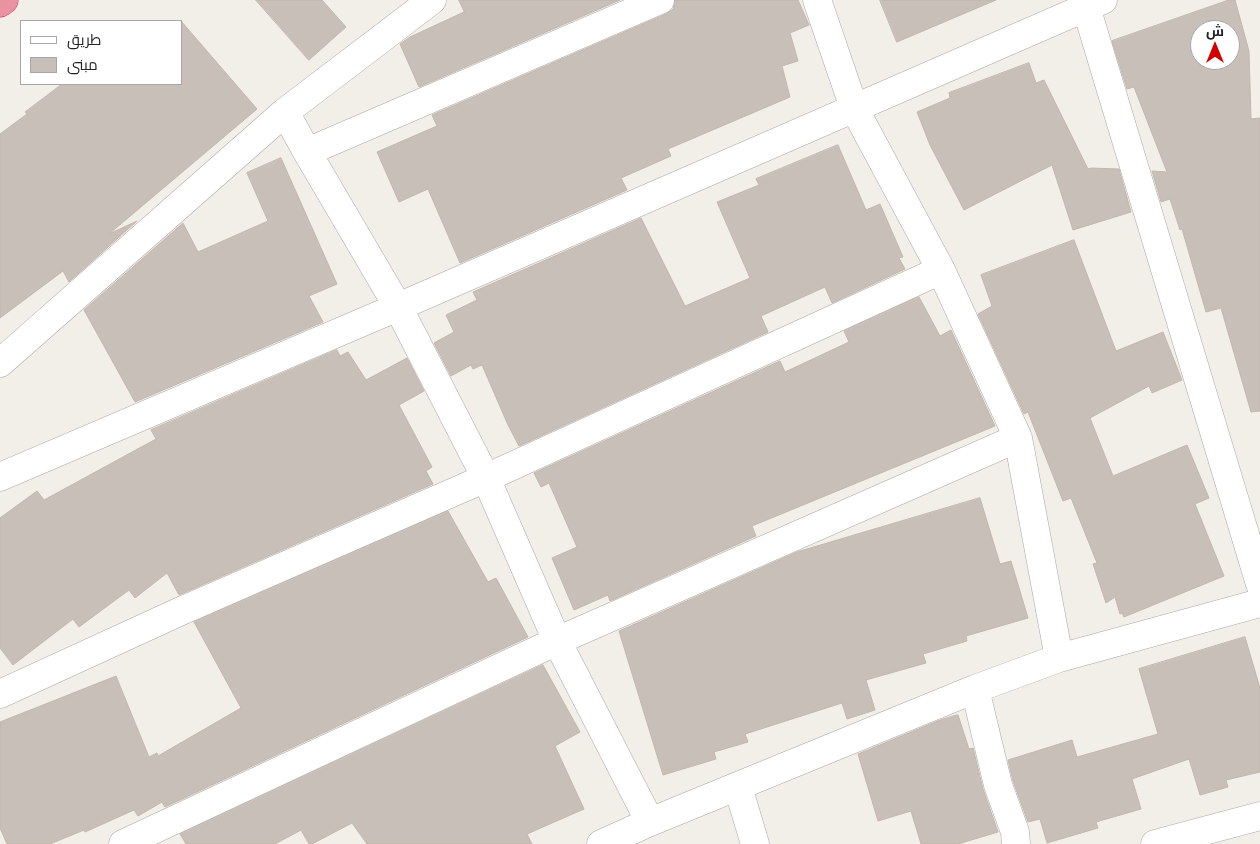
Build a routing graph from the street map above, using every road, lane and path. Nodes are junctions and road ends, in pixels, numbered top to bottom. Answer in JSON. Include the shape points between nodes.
{"nodes":[{"id":1,"x":4,"y":0,"type":"edge"},
{"id":2,"x":432,"y":0,"type":"edge"},
{"id":3,"x":660,"y":0,"type":"edge"},
{"id":4,"x":817,"y":0,"type":"edge"},
{"id":5,"x":1091,"y":2,"type":"edge"},
{"id":6,"x":0,"y":3,"type":"edge"},
{"id":7,"x":854,"y":108,"type":"junction"},
{"id":8,"x":286,"y":112,"type":"junction"},
{"id":9,"x":308,"y":152,"type":"junction"},
{"id":10,"x":941,"y":270,"type":"junction"},
{"id":11,"x":398,"y":307,"type":"junction"},
{"id":12,"x":0,"y":363,"type":"edge"},
{"id":13,"x":1018,"y":438,"type":"junction"},
{"id":14,"x":0,"y":478,"type":"edge"},
{"id":15,"x":486,"y":478,"type":"junction"},
{"id":16,"x":1260,"y":584,"type":"edge"},
{"id":17,"x":1260,"y":603,"type":"edge"},
{"id":18,"x":557,"y":641,"type":"junction"},
{"id":19,"x":1059,"y":658,"type":"junction"},
{"id":20,"x":975,"y":689,"type":"junction"},
{"id":21,"x":0,"y":694,"type":"edge"},
{"id":22,"x":738,"y":787,"type":"junction"},
{"id":23,"x":1260,"y":816,"type":"edge"},
{"id":24,"x":650,"y":822,"type":"junction"},
{"id":25,"x":123,"y":844,"type":"edge"},
{"id":26,"x":601,"y":844,"type":"edge"},
{"id":27,"x":755,"y":844,"type":"edge"},
{"id":28,"x":1016,"y":844,"type":"edge"},
{"id":29,"x":1155,"y":844,"type":"edge"}],
"edges":[{"from":1,"to":6,"type":"highway"},
{"from":2,"to":8,"type":"street"},
{"from":3,"to":9,"type":"street"},
{"from":4,"to":7,"type":"street"},
{"from":5,"to":7,"type":"street"},
{"from":5,"to":16,"type":"street"},
{"from":7,"to":10,"type":"street"},
{"from":7,"to":11,"type":"street"},
{"from":8,"to":9,"type":"street"},
{"from":8,"to":12,"type":"street"},
{"from":9,"to":11,"type":"street"},
{"from":10,"to":13,"type":"street"},
{"from":10,"to":15,"type":"street"},
{"from":11,"to":14,"type":"street"},
{"from":11,"to":15,"type":"street"},
{"from":13,"to":18,"type":"street"},
{"from":13,"to":19,"type":"street"},
{"from":15,"to":18,"type":"street"},
{"from":15,"to":21,"type":"street","via":[[181,610]]},
{"from":17,"to":19,"type":"street"},
{"from":18,"to":24,"type":"street"},
{"from":18,"to":25,"type":"street"},
{"from":19,"to":20,"type":"street"},
{"from":20,"to":22,"type":"street"},
{"from":20,"to":28,"type":"street"},
{"from":22,"to":24,"type":"street"},
{"from":22,"to":27,"type":"street"},
{"from":23,"to":29,"type":"street"},
{"from":24,"to":26,"type":"street"}]}
